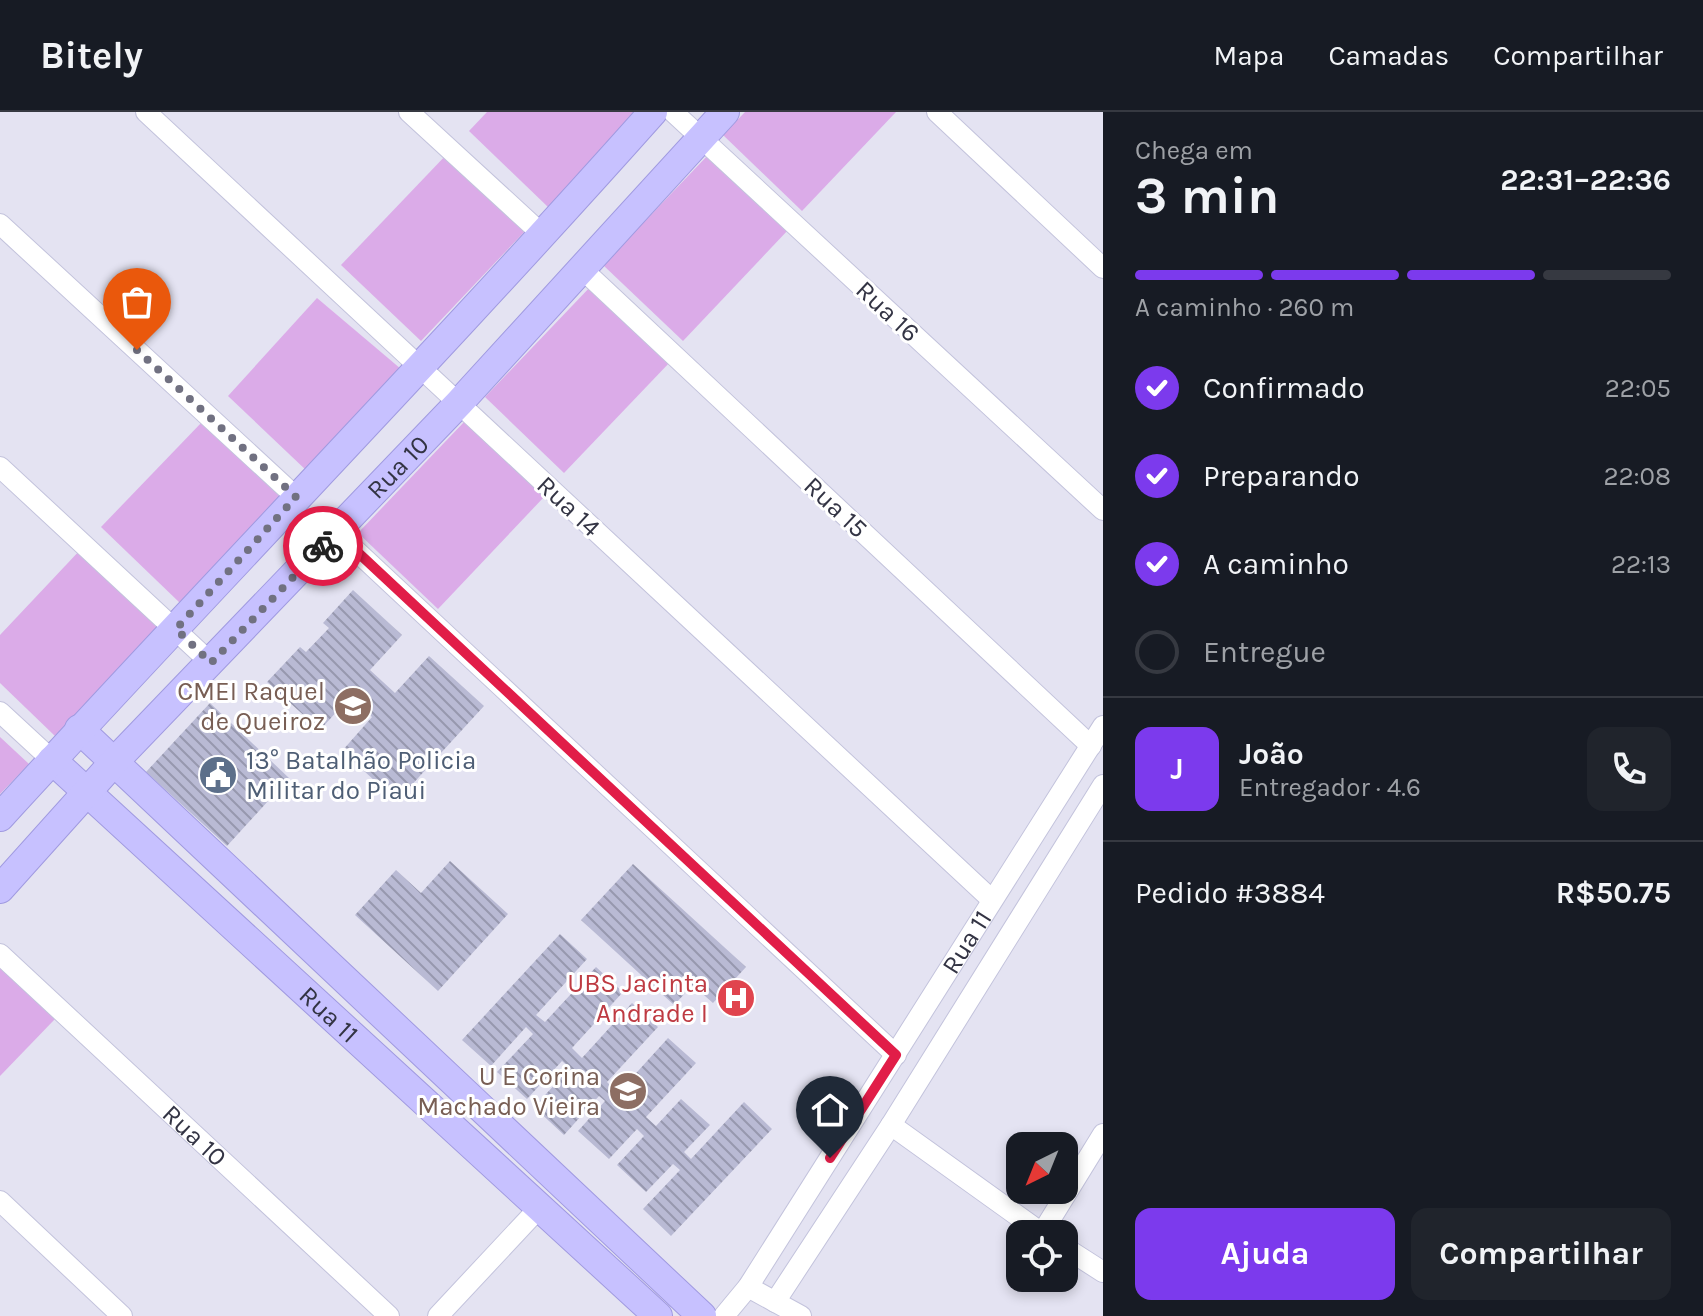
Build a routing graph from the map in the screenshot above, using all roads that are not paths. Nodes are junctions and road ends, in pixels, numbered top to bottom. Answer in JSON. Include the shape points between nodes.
{"nodes":[{"id":1,"x":146,"y":112,"type":"edge"},
{"id":2,"x":409,"y":112,"type":"edge"},
{"id":3,"x":653,"y":112,"type":"edge"},
{"id":4,"x":673,"y":112,"type":"edge"},
{"id":5,"x":725,"y":112,"type":"edge"},
{"id":6,"x":937,"y":112,"type":"edge"},
{"id":7,"x":700,"y":138,"type":"junction"},
{"id":8,"x":0,"y":224,"type":"edge"},
{"id":9,"x":543,"y":235,"type":"junction"},
{"id":10,"x":581,"y":268,"type":"junction"},
{"id":11,"x":1103,"y":268,"type":"edge"},
{"id":12,"x":420,"y":367,"type":"junction"},
{"id":13,"x":459,"y":403,"type":"junction"},
{"id":14,"x":0,"y":467,"type":"edge"},
{"id":15,"x":296,"y":497,"type":"junction"},
{"id":16,"x":1103,"y":510,"type":"edge"},
{"id":17,"x":336,"y":532,"type":"junction"},
{"id":18,"x":176,"y":629,"type":"junction"},
{"id":19,"x":211,"y":663,"type":"junction"},
{"id":20,"x":0,"y":712,"type":"edge"},
{"id":21,"x":1103,"y":726,"type":"edge"},
{"id":22,"x":79,"y":729,"type":"junction"},
{"id":23,"x":1091,"y":746,"type":"junction"},
{"id":24,"x":52,"y":760,"type":"junction"},
{"id":25,"x":114,"y":762,"type":"junction"},
{"id":26,"x":1103,"y":785,"type":"edge"},
{"id":27,"x":87,"y":793,"type":"junction"},
{"id":28,"x":0,"y":817,"type":"edge"},
{"id":29,"x":0,"y":889,"type":"edge"},
{"id":30,"x":992,"y":900,"type":"junction"},
{"id":31,"x":0,"y":954,"type":"edge"},
{"id":32,"x":896,"y":1055,"type":"junction"},
{"id":33,"x":891,"y":1125,"type":"junction"},
{"id":34,"x":1103,"y":1134,"type":"edge"},
{"id":35,"x":0,"y":1201,"type":"edge"},
{"id":36,"x":539,"y":1208,"type":"junction"},
{"id":37,"x":1023,"y":1220,"type":"edge"},
{"id":38,"x":1051,"y":1220,"type":"edge"},
{"id":39,"x":1078,"y":1256,"type":"edge"},
{"id":40,"x":1103,"y":1272,"type":"edge"},
{"id":41,"x":748,"y":1287,"type":"junction"},
{"id":42,"x":775,"y":1302,"type":"junction"},
{"id":43,"x":122,"y":1316,"type":"edge"},
{"id":44,"x":389,"y":1316,"type":"edge"},
{"id":45,"x":438,"y":1316,"type":"edge"},
{"id":46,"x":658,"y":1316,"type":"edge"},
{"id":47,"x":702,"y":1316,"type":"edge"},
{"id":48,"x":724,"y":1316,"type":"edge"},
{"id":49,"x":801,"y":1316,"type":"edge"}],
"edges":[{"from":1,"to":12,"type":"street","name":"Rua 14"},
{"from":2,"to":9,"type":"street"},
{"from":3,"to":9,"type":"main road","name":"Rua 10"},
{"from":4,"to":7,"type":"street","name":"Rua 16"},
{"from":5,"to":7,"type":"main road","name":"Rua 10"},
{"from":6,"to":11,"type":"street"},
{"from":7,"to":10,"type":"main road","name":"Rua 10"},
{"from":7,"to":16,"type":"street","name":"Rua 16"},
{"from":8,"to":15,"type":"street"},
{"from":9,"to":12,"type":"main road","name":"Rua 10"},
{"from":10,"to":13,"type":"main road","name":"Rua 10"},
{"from":10,"to":23,"type":"street","name":"Rua 15"},
{"from":12,"to":13,"type":"street","name":"Rua 14"},
{"from":12,"to":15,"type":"main road","name":"Rua 10"},
{"from":13,"to":17,"type":"main road","name":"Rua 10"},
{"from":13,"to":30,"type":"street","name":"Rua 14"},
{"from":14,"to":18,"type":"street"},
{"from":15,"to":18,"type":"main road","name":"Rua 10"},
{"from":17,"to":19,"type":"main road","name":"Rua 10"},
{"from":17,"to":32,"type":"street"},
{"from":18,"to":19,"type":"street"},
{"from":18,"to":22,"type":"main road","name":"Rua 10"},
{"from":19,"to":25,"type":"main road","name":"Rua 10"},
{"from":20,"to":24,"type":"street","name":"Rua 11"},
{"from":21,"to":23,"type":"street","name":"Rua 11"},
{"from":22,"to":24,"type":"main road","name":"Rua 10"},
{"from":22,"to":25,"type":"main road","name":"Rua 11"},
{"from":23,"to":30,"type":"street","name":"Rua 11"},
{"from":24,"to":27,"type":"main road","name":"Rua 11"},
{"from":24,"to":28,"type":"main road","name":"Rua 10"},
{"from":25,"to":27,"type":"main road","name":"Rua 10"},
{"from":25,"to":47,"type":"main road","name":"Rua 11"},
{"from":26,"to":33,"type":"street"},
{"from":27,"to":29,"type":"main road","name":"Rua 10"},
{"from":27,"to":36,"type":"main road","name":"Rua 11"},
{"from":30,"to":32,"type":"street","name":"Rua 11"},
{"from":31,"to":44,"type":"street","name":"Rua 10"},
{"from":32,"to":41,"type":"street","name":"Rua 11"},
{"from":33,"to":37,"type":"street"},
{"from":33,"to":42,"type":"street"},
{"from":34,"to":38,"type":"street"},
{"from":35,"to":43,"type":"street"},
{"from":36,"to":45,"type":"street"},
{"from":36,"to":46,"type":"main road","name":"Rua 11"},
{"from":39,"to":40,"type":"street"},
{"from":41,"to":42,"type":"street"},
{"from":41,"to":48,"type":"street","name":"Rua 11"},
{"from":42,"to":49,"type":"street"}]}
